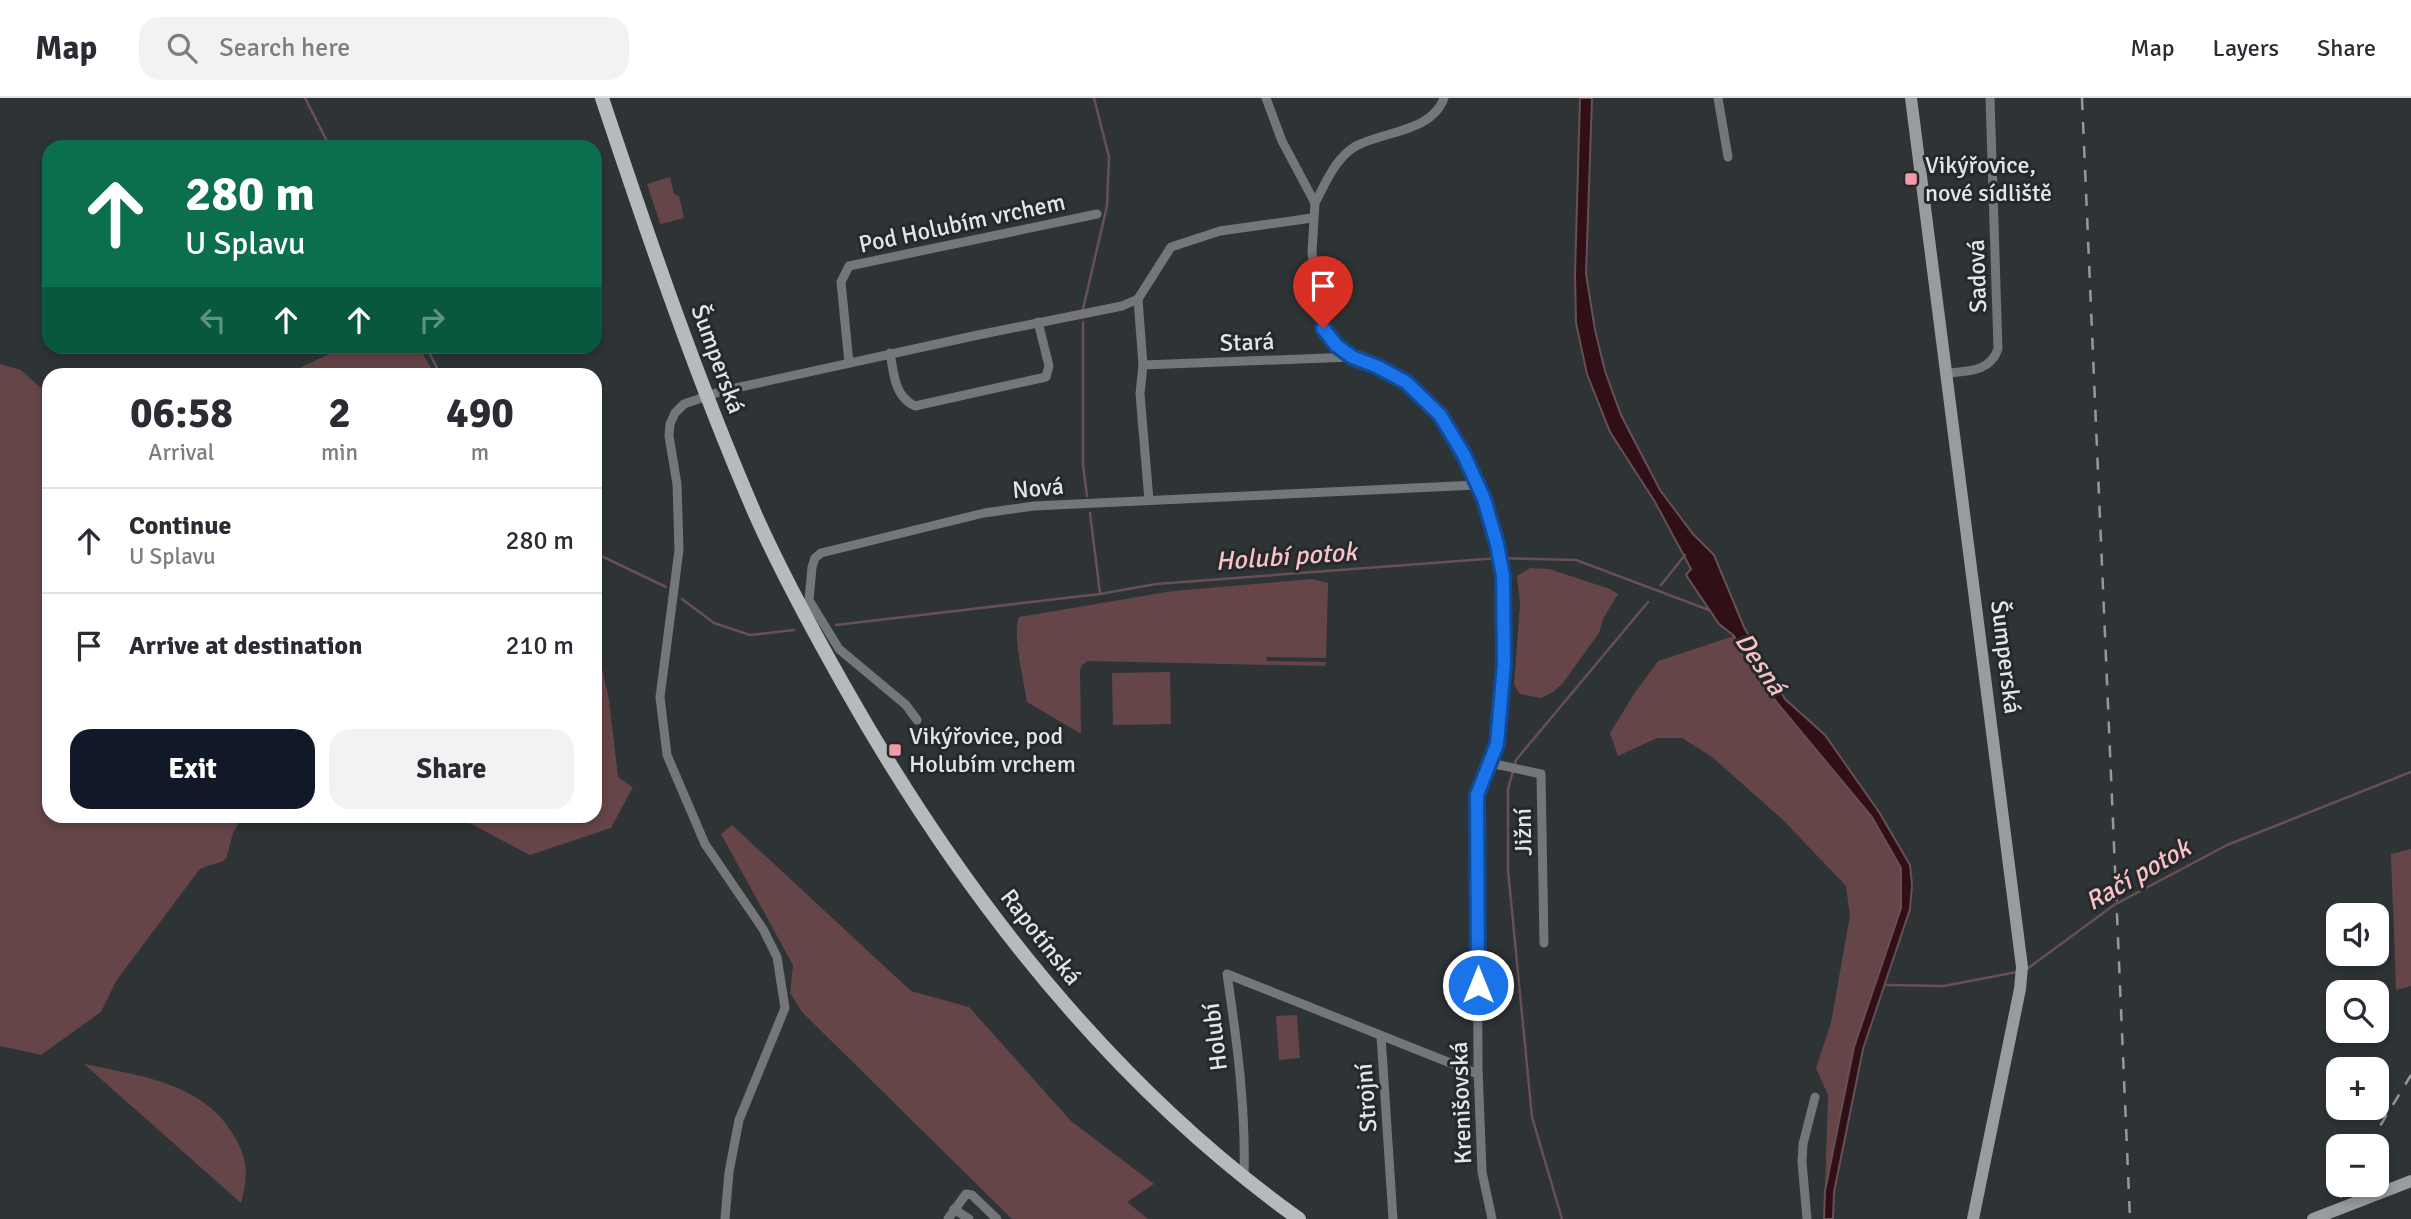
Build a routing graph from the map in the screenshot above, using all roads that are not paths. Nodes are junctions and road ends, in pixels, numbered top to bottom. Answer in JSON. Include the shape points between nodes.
{"nodes":[{"id":1,"x":602,"y":98,"type":"edge"},
{"id":2,"x":1266,"y":98,"type":"edge"},
{"id":3,"x":1444,"y":98,"type":"edge"},
{"id":4,"x":1718,"y":98,"type":"edge"},
{"id":5,"x":1911,"y":98,"type":"edge"},
{"id":6,"x":1990,"y":98,"type":"edge"},
{"id":7,"x":1728,"y":157,"type":"dead end"},
{"id":8,"x":1315,"y":203,"type":"junction"},
{"id":9,"x":1097,"y":215,"type":"dead end"},
{"id":10,"x":1312,"y":218,"type":"junction"},
{"id":11,"x":1138,"y":299,"type":"junction"},
{"id":12,"x":1038,"y":323,"type":"junction"},
{"id":13,"x":890,"y":354,"type":"junction"},
{"id":14,"x":1352,"y":357,"type":"junction"},
{"id":15,"x":849,"y":363,"type":"junction"},
{"id":16,"x":1143,"y":365,"type":"junction"},
{"id":17,"x":1947,"y":373,"type":"junction"},
{"id":18,"x":706,"y":395,"type":"junction"},
{"id":19,"x":1477,"y":485,"type":"junction"},
{"id":20,"x":1149,"y":500,"type":"junction"},
{"id":21,"x":811,"y":628,"type":"joint"},
{"id":22,"x":917,"y":720,"type":"dead end"},
{"id":23,"x":1490,"y":763,"type":"junction"},
{"id":24,"x":1544,"y":943,"type":"dead end"},
{"id":25,"x":1381,"y":1036,"type":"junction"},
{"id":26,"x":1478,"y":1074,"type":"junction"},
{"id":27,"x":1815,"y":1097,"type":"dead end"},
{"id":28,"x":1244,"y":1177,"type":"junction"},
{"id":29,"x":2411,"y":1181,"type":"edge"},
{"id":30,"x":954,"y":1209,"type":"junction"},
{"id":31,"x":725,"y":1219,"type":"edge"},
{"id":32,"x":948,"y":1219,"type":"edge"},
{"id":33,"x":970,"y":1219,"type":"edge"},
{"id":34,"x":997,"y":1219,"type":"edge"},
{"id":35,"x":1299,"y":1219,"type":"edge"},
{"id":36,"x":1392,"y":1219,"type":"edge"},
{"id":37,"x":1492,"y":1219,"type":"edge"},
{"id":38,"x":1807,"y":1219,"type":"edge"},
{"id":39,"x":1973,"y":1219,"type":"edge"},
{"id":40,"x":2313,"y":1219,"type":"edge"}],
"edges":[{"from":1,"to":18,"type":"main road","name":"Šumperská"},
{"from":2,"to":8,"type":"street","via":[[1282,141]]},
{"from":3,"to":8,"type":"street","via":[[1440,109],[1428,118],[1355,146],[1332,172]]},
{"from":4,"to":7,"type":"street"},
{"from":5,"to":17,"type":"street","name":"Šumperská"},
{"from":6,"to":17,"type":"street","name":"Sadová","via":[[1998,349],[1981,368]]},
{"from":8,"to":10,"type":"street"},
{"from":9,"to":15,"type":"street","name":"Pod Holubím vrchem","via":[[849,266],[841,282]]},
{"from":10,"to":11,"type":"street","via":[[1220,231],[1171,247]]},
{"from":10,"to":14,"type":"street","via":[[1323,328]]},
{"from":11,"to":12,"type":"street"},
{"from":11,"to":16,"type":"street"},
{"from":12,"to":13,"type":"street"},
{"from":12,"to":13,"type":"street","via":[[1049,366],[1046,377],[915,406],[898,393]]},
{"from":13,"to":15,"type":"street"},
{"from":14,"to":16,"type":"street","name":"Stará"},
{"from":14,"to":19,"type":"street","name":"Krenišovská","via":[[1406,382],[1440,415]]},
{"from":15,"to":18,"type":"street"},
{"from":16,"to":20,"type":"street","via":[[1140,394]]},
{"from":17,"to":39,"type":"street","name":"Šumperská","via":[[2022,971]]},
{"from":18,"to":21,"type":"main road","name":"Šumperská","via":[[758,519]]},
{"from":18,"to":31,"type":"street","via":[[679,408],[669,432],[679,508],[679,550],[660,697],[667,755],[705,844],[777,957],[785,1009],[739,1120]]},
{"from":19,"to":20,"type":"street","name":"Nová"},
{"from":19,"to":23,"type":"street","name":"Krenišovská","via":[[1502,569],[1504,664],[1497,744]]},
{"from":20,"to":22,"type":"street","name":"Nová","via":[[984,513],[829,550],[815,558],[809,600],[834,644]]},
{"from":21,"to":28,"type":"main road","name":"Rapotínská","via":[[907,793],[1034,967],[1128,1074]]},
{"from":23,"to":24,"type":"street","name":"Jižní","via":[[1541,774]]},
{"from":23,"to":26,"type":"street","name":"Krenišovská","via":[[1477,795]]},
{"from":25,"to":26,"type":"street","name":"Strojní"},
{"from":25,"to":28,"type":"street","name":"Holubí","via":[[1227,974],[1245,1140]]},
{"from":25,"to":36,"type":"street","name":"Strojní"},
{"from":26,"to":37,"type":"street","name":"Krenišovská","via":[[1482,1172]]},
{"from":27,"to":38,"type":"street","via":[[1803,1144]]},
{"from":28,"to":35,"type":"main road","name":"Rapotínská"},
{"from":29,"to":40,"type":"street"},
{"from":30,"to":32,"type":"street"},
{"from":30,"to":33,"type":"street"},
{"from":30,"to":34,"type":"street","via":[[966,1194],[972,1195]]}]}
